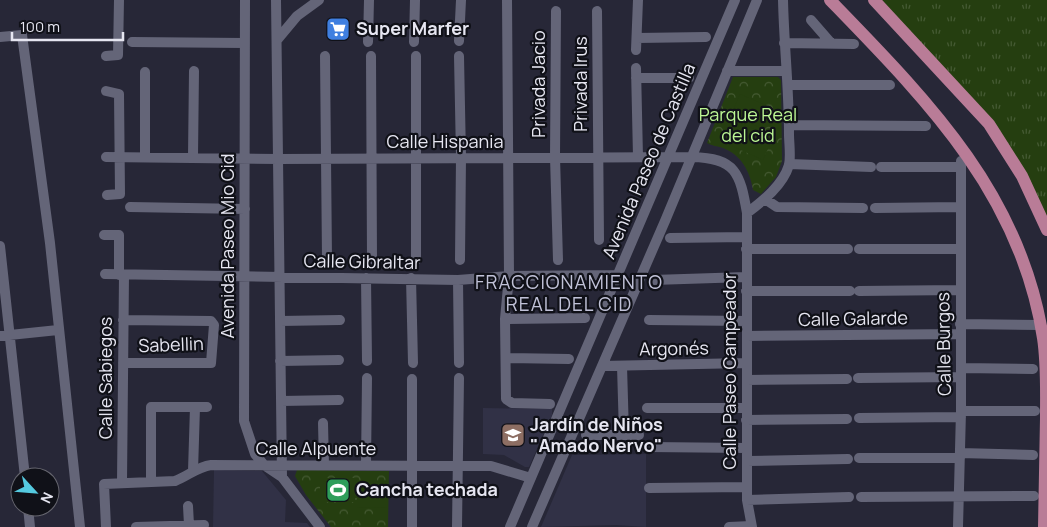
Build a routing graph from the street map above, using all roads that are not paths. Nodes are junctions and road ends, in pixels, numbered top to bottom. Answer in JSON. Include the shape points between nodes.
{"nodes":[{"id":1,"x":119,"y":0,"type":"edge"},
{"id":2,"x":244,"y":0,"type":"edge"},
{"id":3,"x":276,"y":0,"type":"edge"},
{"id":4,"x":319,"y":0,"type":"edge"},
{"id":5,"x":369,"y":0,"type":"edge"},
{"id":6,"x":415,"y":0,"type":"edge"},
{"id":7,"x":461,"y":0,"type":"edge"},
{"id":8,"x":507,"y":0,"type":"edge"},
{"id":9,"x":638,"y":0,"type":"edge"},
{"id":10,"x":735,"y":0,"type":"edge"},
{"id":11,"x":757,"y":0,"type":"edge"},
{"id":12,"x":783,"y":0,"type":"edge"},
{"id":13,"x":830,"y":0,"type":"edge"},
{"id":14,"x":874,"y":0,"type":"edge"},
{"id":15,"x":556,"y":11,"type":"dead end"},
{"id":16,"x":597,"y":11,"type":"dead end"},
{"id":17,"x":811,"y":20,"type":"dead end"},
{"id":18,"x":0,"y":37,"type":"edge"},
{"id":19,"x":706,"y":37,"type":"dead end"},
{"id":20,"x":637,"y":38,"type":"junction"},
{"id":21,"x":277,"y":40,"type":"junction"},
{"id":22,"x":459,"y":41,"type":"dead end"},
{"id":23,"x":132,"y":42,"type":"dead end"},
{"id":24,"x":368,"y":42,"type":"dead end"},
{"id":25,"x":414,"y":42,"type":"dead end"},
{"id":26,"x":244,"y":43,"type":"junction"},
{"id":27,"x":784,"y":43,"type":"junction"},
{"id":28,"x":831,"y":43,"type":"junction"},
{"id":29,"x":854,"y":44,"type":"dead end"},
{"id":30,"x":636,"y":50,"type":"dead end"},
{"id":31,"x":106,"y":56,"type":"dead end"},
{"id":32,"x":325,"y":56,"type":"dead end"},
{"id":33,"x":370,"y":56,"type":"dead end"},
{"id":34,"x":416,"y":56,"type":"dead end"},
{"id":35,"x":459,"y":56,"type":"dead end"},
{"id":36,"x":194,"y":71,"type":"dead end"},
{"id":37,"x":727,"y":71,"type":"junction"},
{"id":38,"x":786,"y":71,"type":"junction"},
{"id":39,"x":145,"y":72,"type":"dead end"},
{"id":40,"x":689,"y":78,"type":"dead end"},
{"id":41,"x":890,"y":84,"type":"dead end"},
{"id":42,"x":788,"y":86,"type":"junction"},
{"id":43,"x":106,"y":91,"type":"dead end"},
{"id":44,"x":789,"y":126,"type":"junction"},
{"id":45,"x":926,"y":126,"type":"dead end"},
{"id":46,"x":118,"y":156,"type":"junction"},
{"id":47,"x":194,"y":156,"type":"junction"},
{"id":48,"x":106,"y":157,"type":"dead end"},
{"id":49,"x":145,"y":157,"type":"junction"},
{"id":50,"x":461,"y":157,"type":"junction"},
{"id":51,"x":598,"y":157,"type":"junction"},
{"id":52,"x":638,"y":157,"type":"junction"},
{"id":53,"x":669,"y":157,"type":"junction"},
{"id":54,"x":692,"y":157,"type":"junction"},
{"id":55,"x":326,"y":158,"type":"junction"},
{"id":56,"x":416,"y":158,"type":"junction"},
{"id":57,"x":508,"y":158,"type":"junction"},
{"id":58,"x":555,"y":158,"type":"junction"},
{"id":59,"x":245,"y":159,"type":"junction"},
{"id":60,"x":278,"y":159,"type":"junction"},
{"id":61,"x":372,"y":159,"type":"junction"},
{"id":62,"x":789,"y":164,"type":"junction"},
{"id":63,"x":107,"y":194,"type":"dead end"},
{"id":64,"x":765,"y":199,"type":"junction"},
{"id":65,"x":130,"y":206,"type":"dead end"},
{"id":66,"x":960,"y":207,"type":"junction"},
{"id":67,"x":863,"y":208,"type":"dead end"},
{"id":68,"x":875,"y":208,"type":"dead end"},
{"id":69,"x":245,"y":209,"type":"junction"},
{"id":70,"x":747,"y":213,"type":"junction"},
{"id":71,"x":1047,"y":230,"type":"edge"},
{"id":72,"x":104,"y":235,"type":"dead end"},
{"id":73,"x":746,"y":237,"type":"junction"},
{"id":74,"x":670,"y":238,"type":"dead end"},
{"id":75,"x":599,"y":240,"type":"dead end"},
{"id":76,"x":0,"y":246,"type":"edge"},
{"id":77,"x":746,"y":249,"type":"junction"},
{"id":78,"x":960,"y":249,"type":"junction"},
{"id":79,"x":328,"y":259,"type":"dead end"},
{"id":80,"x":372,"y":259,"type":"dead end"},
{"id":81,"x":416,"y":260,"type":"dead end"},
{"id":82,"x":460,"y":260,"type":"dead end"},
{"id":83,"x":558,"y":260,"type":"dead end"},
{"id":84,"x":105,"y":274,"type":"dead end"},
{"id":85,"x":121,"y":275,"type":"junction"},
{"id":86,"x":618,"y":275,"type":"junction"},
{"id":87,"x":509,"y":276,"type":"junction"},
{"id":88,"x":244,"y":277,"type":"junction"},
{"id":89,"x":279,"y":277,"type":"junction"},
{"id":90,"x":746,"y":277,"type":"junction"},
{"id":91,"x":366,"y":278,"type":"junction"},
{"id":92,"x":411,"y":278,"type":"junction"},
{"id":93,"x":458,"y":280,"type":"junction"},
{"id":94,"x":653,"y":280,"type":"dead end"},
{"id":95,"x":960,"y":290,"type":"junction"},
{"id":96,"x":746,"y":291,"type":"junction"},
{"id":97,"x":585,"y":318,"type":"dead end"},
{"id":98,"x":505,"y":319,"type":"junction"},
{"id":99,"x":123,"y":320,"type":"junction"},
{"id":100,"x":340,"y":320,"type":"dead end"},
{"id":101,"x":649,"y":320,"type":"dead end"},
{"id":102,"x":280,"y":321,"type":"junction"},
{"id":103,"x":746,"y":321,"type":"junction"},
{"id":104,"x":1040,"y":325,"type":"junction"},
{"id":105,"x":960,"y":329,"type":"junction"},
{"id":106,"x":58,"y":330,"type":"junction"},
{"id":107,"x":5,"y":336,"type":"edge"},
{"id":108,"x":747,"y":336,"type":"junction"},
{"id":109,"x":506,"y":358,"type":"junction"},
{"id":110,"x":339,"y":360,"type":"dead end"},
{"id":111,"x":569,"y":360,"type":"dead end"},
{"id":112,"x":280,"y":361,"type":"junction"},
{"id":113,"x":367,"y":361,"type":"dead end"},
{"id":114,"x":123,"y":363,"type":"junction"},
{"id":115,"x":459,"y":363,"type":"dead end"},
{"id":116,"x":746,"y":363,"type":"junction"},
{"id":117,"x":413,"y":364,"type":"dead end"},
{"id":118,"x":602,"y":366,"type":"junction"},
{"id":119,"x":622,"y":366,"type":"junction"},
{"id":120,"x":1033,"y":369,"type":"dead end"},
{"id":121,"x":961,"y":372,"type":"junction"},
{"id":122,"x":367,"y":378,"type":"dead end"},
{"id":123,"x":459,"y":378,"type":"dead end"},
{"id":124,"x":412,"y":379,"type":"dead end"},
{"id":125,"x":746,"y":380,"type":"junction"},
{"id":126,"x":339,"y":400,"type":"dead end"},
{"id":127,"x":281,"y":401,"type":"junction"},
{"id":128,"x":550,"y":404,"type":"dead end"},
{"id":129,"x":195,"y":407,"type":"junction"},
{"id":130,"x":207,"y":407,"type":"dead end"},
{"id":131,"x":647,"y":408,"type":"dead end"},
{"id":132,"x":746,"y":408,"type":"junction"},
{"id":133,"x":1035,"y":411,"type":"dead end"},
{"id":134,"x":961,"y":414,"type":"junction"},
{"id":135,"x":859,"y":418,"type":"dead end"},
{"id":136,"x":847,"y":419,"type":"dead end"},
{"id":137,"x":746,"y":420,"type":"junction"},
{"id":138,"x":323,"y":423,"type":"dead end"},
{"id":139,"x":624,"y":434,"type":"junction"},
{"id":140,"x":586,"y":435,"type":"dead end"},
{"id":141,"x":639,"y":435,"type":"dead end"},
{"id":142,"x":648,"y":448,"type":"dead end"},
{"id":143,"x":747,"y":448,"type":"junction"},
{"id":144,"x":1033,"y":454,"type":"dead end"},
{"id":145,"x":960,"y":455,"type":"junction"},
{"id":146,"x":747,"y":461,"type":"junction"},
{"id":147,"x":264,"y":465,"type":"junction"},
{"id":148,"x":281,"y":465,"type":"junction"},
{"id":149,"x":324,"y":465,"type":"junction"},
{"id":150,"x":366,"y":465,"type":"junction"},
{"id":151,"x":412,"y":465,"type":"junction"},
{"id":152,"x":458,"y":465,"type":"junction"},
{"id":153,"x":23,"y":467,"type":"edge"},
{"id":154,"x":194,"y":471,"type":"junction"},
{"id":155,"x":282,"y":477,"type":"junction"},
{"id":156,"x":531,"y":478,"type":"junction"},
{"id":157,"x":122,"y":482,"type":"junction"},
{"id":158,"x":151,"y":482,"type":"junction"},
{"id":159,"x":747,"y":487,"type":"junction"},
{"id":160,"x":649,"y":488,"type":"dead end"},
{"id":161,"x":1034,"y":496,"type":"dead end"},
{"id":162,"x":849,"y":497,"type":"dead end"},
{"id":163,"x":861,"y":497,"type":"dead end"},
{"id":164,"x":959,"y":497,"type":"junction"},
{"id":165,"x":747,"y":500,"type":"junction"},
{"id":166,"x":188,"y":506,"type":"dead end"},
{"id":167,"x":189,"y":525,"type":"junction"},
{"id":168,"x":204,"y":525,"type":"dead end"},
{"id":169,"x":80,"y":527,"type":"edge"},
{"id":170,"x":106,"y":527,"type":"edge"},
{"id":171,"x":136,"y":527,"type":"edge"},
{"id":172,"x":320,"y":527,"type":"edge"},
{"id":173,"x":412,"y":527,"type":"edge"},
{"id":174,"x":457,"y":527,"type":"edge"},
{"id":175,"x":510,"y":527,"type":"edge"},
{"id":176,"x":532,"y":527,"type":"edge"},
{"id":177,"x":729,"y":527,"type":"edge"},
{"id":178,"x":751,"y":527,"type":"edge"},
{"id":179,"x":958,"y":527,"type":"edge"},
{"id":180,"x":1044,"y":527,"type":"edge"}],
"edges":[{"from":1,"to":31,"type":"street","via":[[118,54]]},
{"from":2,"to":26,"type":"street","name":"Avenida Paseo Mio Cid"},
{"from":3,"to":21,"type":"street"},
{"from":4,"to":21,"type":"street","via":[[297,16]]},
{"from":5,"to":24,"type":"street"},
{"from":6,"to":25,"type":"street"},
{"from":7,"to":22,"type":"street"},
{"from":8,"to":57,"type":"street"},
{"from":9,"to":20,"type":"street"},
{"from":10,"to":53,"type":"street","name":"Avenida Paseo de Castilla"},
{"from":11,"to":37,"type":"street","name":"Avenida Paseo de Castilla"},
{"from":12,"to":27,"type":"street"},
{"from":13,"to":104,"type":"main road","via":[[942,120],[971,158],[1003,214],[1028,277]]},
{"from":14,"to":71,"type":"main road","via":[[989,124],[1022,176]]},
{"from":15,"to":58,"type":"street","name":"Privada Jacio"},
{"from":16,"to":51,"type":"street","name":"Privada Irus"},
{"from":17,"to":28,"type":"street"},
{"from":18,"to":106,"type":"street","via":[[22,35],[38,144]]},
{"from":19,"to":20,"type":"street"},
{"from":20,"to":30,"type":"street"},
{"from":21,"to":60,"type":"street"},
{"from":23,"to":26,"type":"street"},
{"from":26,"to":59,"type":"street","name":"Avenida Paseo Mio Cid"},
{"from":27,"to":28,"type":"street"},
{"from":27,"to":38,"type":"street"},
{"from":28,"to":29,"type":"street"},
{"from":32,"to":55,"type":"street"},
{"from":33,"to":61,"type":"street"},
{"from":34,"to":56,"type":"street"},
{"from":35,"to":50,"type":"street"},
{"from":36,"to":47,"type":"street"},
{"from":37,"to":38,"type":"street"},
{"from":37,"to":54,"type":"street","name":"Avenida Paseo de Castilla"},
{"from":38,"to":42,"type":"street"},
{"from":39,"to":49,"type":"street"},
{"from":40,"to":52,"type":"street","via":[[636,73]]},
{"from":41,"to":42,"type":"street"},
{"from":42,"to":44,"type":"street"},
{"from":43,"to":46,"type":"street","via":[[119,94]]},
{"from":44,"to":45,"type":"street"},
{"from":44,"to":62,"type":"street"},
{"from":46,"to":48,"type":"street","name":"Calle Hispania"},
{"from":46,"to":49,"type":"street","name":"Calle Hispania"},
{"from":46,"to":63,"type":"street","via":[[120,195]]},
{"from":47,"to":49,"type":"street","name":"Calle Hispania"},
{"from":47,"to":59,"type":"street","name":"Calle Hispania"},
{"from":50,"to":56,"type":"street","name":"Calle Hispania"},
{"from":50,"to":57,"type":"street","name":"Calle Hispania"},
{"from":50,"to":82,"type":"street"},
{"from":51,"to":52,"type":"street","name":"Calle Hispania"},
{"from":51,"to":58,"type":"street","name":"Calle Hispania"},
{"from":51,"to":75,"type":"street","name":"Privada Irus"},
{"from":52,"to":53,"type":"street","name":"Calle Hispania"},
{"from":53,"to":54,"type":"street","name":"Calle Hispania"},
{"from":53,"to":86,"type":"street","name":"Avenida Paseo de Castilla"},
{"from":54,"to":70,"type":"street","name":"Calle Hispania","via":[[721,160],[737,173]]},
{"from":54,"to":118,"type":"street","name":"Avenida Paseo de Castilla"},
{"from":55,"to":60,"type":"street","name":"Calle Hispania"},
{"from":55,"to":61,"type":"street","name":"Calle Hispania"},
{"from":55,"to":79,"type":"street"},
{"from":56,"to":61,"type":"street","name":"Calle Hispania"},
{"from":56,"to":81,"type":"street"},
{"from":57,"to":58,"type":"street","name":"Calle Hispania"},
{"from":57,"to":87,"type":"street"},
{"from":58,"to":83,"type":"street","name":"Privada Jacio"},
{"from":59,"to":60,"type":"street","name":"Calle Hispania"},
{"from":59,"to":69,"type":"street","name":"Avenida Paseo Mio Cid"},
{"from":60,"to":89,"type":"street"},
{"from":61,"to":80,"type":"street"},
{"from":62,"to":64,"type":"street"},
{"from":62,"to":66,"type":"street","name":"Calle Burgos","via":[[876,167],[961,164]]},
{"from":64,"to":67,"type":"street","via":[[777,207]]},
{"from":64,"to":70,"type":"street"},
{"from":65,"to":69,"type":"street"},
{"from":66,"to":68,"type":"street"},
{"from":66,"to":78,"type":"street","name":"Calle Burgos"},
{"from":69,"to":88,"type":"street","name":"Avenida Paseo Mio Cid"},
{"from":70,"to":73,"type":"street","name":"Calle Paseo Campeador"},
{"from":72,"to":85,"type":"street","name":"Calle Sabiegos","via":[[119,235]]},
{"from":73,"to":74,"type":"street"},
{"from":73,"to":77,"type":"street","name":"Calle Paseo Campeador"},
{"from":76,"to":107,"type":"street"},
{"from":77,"to":78,"type":"street"},
{"from":77,"to":90,"type":"street","name":"Calle Paseo Campeador"},
{"from":78,"to":95,"type":"street","name":"Calle Burgos"},
{"from":84,"to":85,"type":"street","name":"Calle Gibraltar"},
{"from":85,"to":88,"type":"street","name":"Calle Gibraltar"},
{"from":85,"to":99,"type":"street","name":"Calle Sabiegos"},
{"from":86,"to":87,"type":"street","name":"Calle Gibraltar"},
{"from":86,"to":156,"type":"street","name":"Avenida Paseo de Castilla"},
{"from":87,"to":93,"type":"street","name":"Calle Gibraltar"},
{"from":87,"to":98,"type":"street"},
{"from":88,"to":89,"type":"street","name":"Calle Gibraltar"},
{"from":88,"to":147,"type":"street","name":"Avenida Paseo Mio Cid","via":[[244,421],[252,446]]},
{"from":89,"to":91,"type":"street","name":"Calle Gibraltar"},
{"from":89,"to":102,"type":"street"},
{"from":90,"to":94,"type":"street"},
{"from":90,"to":96,"type":"street","name":"Calle Paseo Campeador"},
{"from":91,"to":92,"type":"street","name":"Calle Gibraltar"},
{"from":91,"to":113,"type":"street"},
{"from":92,"to":93,"type":"street","name":"Calle Gibraltar"},
{"from":92,"to":117,"type":"street"},
{"from":93,"to":115,"type":"street"},
{"from":95,"to":96,"type":"street"},
{"from":95,"to":105,"type":"street","name":"Calle Burgos"},
{"from":96,"to":103,"type":"street","name":"Calle Paseo Campeador"},
{"from":97,"to":98,"type":"street"},
{"from":98,"to":109,"type":"street"},
{"from":99,"to":114,"type":"street","name":"Calle Sabiegos"},
{"from":99,"to":114,"type":"street","name":"Sabellin","via":[[211,321],[214,325],[211,363]]},
{"from":100,"to":102,"type":"street"},
{"from":101,"to":103,"type":"street"},
{"from":102,"to":112,"type":"street"},
{"from":103,"to":108,"type":"street","name":"Calle Paseo Campeador"},
{"from":104,"to":105,"type":"street","name":"Calle Galarde"},
{"from":104,"to":180,"type":"main road","via":[[1046,379]]},
{"from":105,"to":108,"type":"street","name":"Calle Galarde"},
{"from":105,"to":121,"type":"street","name":"Calle Burgos"},
{"from":106,"to":107,"type":"street"},
{"from":106,"to":169,"type":"street"},
{"from":107,"to":153,"type":"street"},
{"from":108,"to":116,"type":"street","name":"Calle Paseo Campeador"},
{"from":109,"to":111,"type":"street"},
{"from":109,"to":128,"type":"street","via":[[508,401]]},
{"from":110,"to":112,"type":"street"},
{"from":112,"to":127,"type":"street"},
{"from":114,"to":157,"type":"street","name":"Calle Sabiegos"},
{"from":116,"to":119,"type":"street","name":"Argonés"},
{"from":116,"to":125,"type":"street","name":"Calle Paseo Campeador"},
{"from":118,"to":119,"type":"street","name":"Argonés"},
{"from":118,"to":176,"type":"street","name":"Avenida Paseo de Castilla"},
{"from":119,"to":139,"type":"street"},
{"from":120,"to":121,"type":"street"},
{"from":121,"to":125,"type":"street"},
{"from":121,"to":134,"type":"street","name":"Calle Burgos"},
{"from":122,"to":150,"type":"street"},
{"from":123,"to":152,"type":"street"},
{"from":124,"to":151,"type":"street"},
{"from":125,"to":132,"type":"street","name":"Calle Paseo Campeador"},
{"from":126,"to":127,"type":"street"},
{"from":127,"to":148,"type":"street"},
{"from":129,"to":130,"type":"street"},
{"from":129,"to":154,"type":"street"},
{"from":129,"to":158,"type":"street","via":[[151,407]]},
{"from":131,"to":132,"type":"street"},
{"from":132,"to":137,"type":"street","name":"Calle Paseo Campeador"},
{"from":133,"to":134,"type":"street"},
{"from":134,"to":135,"type":"street"},
{"from":134,"to":145,"type":"street","name":"Calle Burgos"},
{"from":136,"to":137,"type":"street"},
{"from":137,"to":143,"type":"street","name":"Calle Paseo Campeador"},
{"from":138,"to":149,"type":"street"},
{"from":139,"to":140,"type":"street"},
{"from":139,"to":141,"type":"street"},
{"from":142,"to":143,"type":"street"},
{"from":143,"to":146,"type":"street","name":"Calle Paseo Campeador"},
{"from":144,"to":145,"type":"street"},
{"from":145,"to":146,"type":"street"},
{"from":145,"to":164,"type":"street","name":"Calle Burgos"},
{"from":146,"to":159,"type":"street","name":"Calle Paseo Campeador"},
{"from":147,"to":148,"type":"street","name":"Calle Alpuente"},
{"from":147,"to":154,"type":"street","name":"Calle Alpuente","via":[[211,465]]},
{"from":147,"to":155,"type":"street","name":"Avenida Paseo Mio Cid"},
{"from":148,"to":149,"type":"street","name":"Calle Alpuente"},
{"from":148,"to":155,"type":"street"},
{"from":149,"to":150,"type":"street","name":"Calle Alpuente"},
{"from":150,"to":151,"type":"street","name":"Calle Alpuente"},
{"from":151,"to":152,"type":"street","name":"Calle Alpuente"},
{"from":151,"to":173,"type":"street"},
{"from":152,"to":156,"type":"street","name":"Calle Alpuente","via":[[492,466]]},
{"from":152,"to":174,"type":"street"},
{"from":154,"to":158,"type":"street","name":"Calle Alpuente","via":[[175,481]]},
{"from":155,"to":172,"type":"street","name":"Avenida Paseo Mio Cid"},
{"from":156,"to":175,"type":"street","name":"Avenida Paseo de Castilla"},
{"from":157,"to":158,"type":"street","name":"Calle Alpuente"},
{"from":157,"to":170,"type":"street","name":"Calle Alpuente","via":[[104,484]]},
{"from":159,"to":160,"type":"street"},
{"from":159,"to":165,"type":"street","name":"Calle Paseo Campeador"},
{"from":161,"to":164,"type":"street"},
{"from":162,"to":165,"type":"street"},
{"from":163,"to":164,"type":"street"},
{"from":164,"to":179,"type":"street","name":"Calle Burgos"},
{"from":165,"to":178,"type":"street","name":"Calle Paseo Campeador"},
{"from":166,"to":167,"type":"street"},
{"from":167,"to":168,"type":"street"},
{"from":167,"to":171,"type":"street"},
{"from":177,"to":178,"type":"street"}]}
